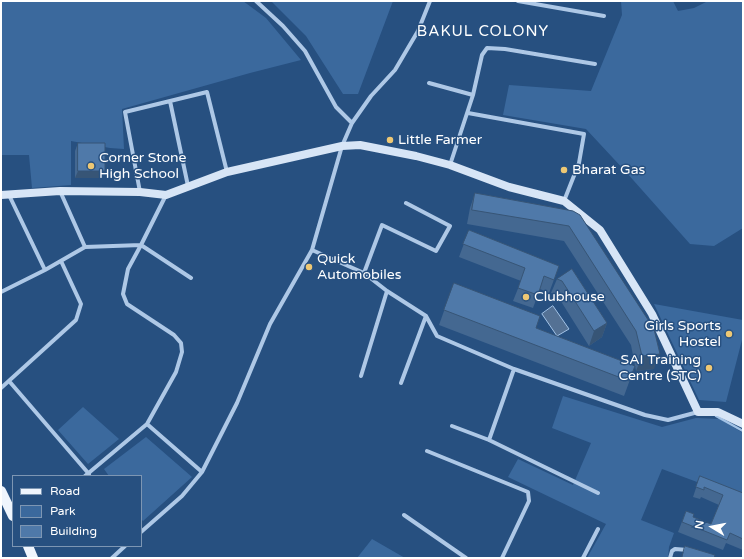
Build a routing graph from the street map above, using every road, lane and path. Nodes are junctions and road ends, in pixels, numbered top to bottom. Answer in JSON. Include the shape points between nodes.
{"nodes":[{"id":1,"x":256,"y":1,"type":"edge"},
{"id":2,"x":430,"y":1,"type":"edge"},
{"id":3,"x":518,"y":1,"type":"edge"},
{"id":4,"x":604,"y":16,"type":"dead end"},
{"id":5,"x":595,"y":64,"type":"dead end"},
{"id":6,"x":429,"y":84,"type":"dead end"},
{"id":7,"x":473,"y":95,"type":"junction"},
{"id":8,"x":170,"y":101,"type":"junction"},
{"id":9,"x":468,"y":113,"type":"junction"},
{"id":10,"x":352,"y":123,"type":"junction"},
{"id":11,"x":342,"y":146,"type":"junction"},
{"id":12,"x":450,"y":165,"type":"junction"},
{"id":13,"x":227,"y":172,"type":"junction"},
{"id":14,"x":188,"y":186,"type":"junction"},
{"id":15,"x":60,"y":191,"type":"junction"},
{"id":16,"x":140,"y":192,"type":"junction"},
{"id":17,"x":5,"y":195,"type":"edge"},
{"id":18,"x":166,"y":195,"type":"junction"},
{"id":19,"x":564,"y":201,"type":"junction"},
{"id":20,"x":406,"y":203,"type":"dead end"},
{"id":21,"x":141,"y":245,"type":"junction"},
{"id":22,"x":85,"y":248,"type":"junction"},
{"id":23,"x":312,"y":250,"type":"junction"},
{"id":24,"x":62,"y":261,"type":"junction"},
{"id":25,"x":45,"y":270,"type":"junction"},
{"id":26,"x":364,"y":273,"type":"junction"},
{"id":27,"x":192,"y":278,"type":"dead end"},
{"id":28,"x":387,"y":291,"type":"junction"},
{"id":29,"x":1,"y":292,"type":"edge"},
{"id":30,"x":426,"y":316,"type":"junction"},
{"id":31,"x":514,"y":369,"type":"junction"},
{"id":32,"x":361,"y":376,"type":"dead end"},
{"id":33,"x":9,"y":381,"type":"junction"},
{"id":34,"x":401,"y":383,"type":"dead end"},
{"id":35,"x":1,"y":388,"type":"edge"},
{"id":36,"x":698,"y":412,"type":"junction"},
{"id":37,"x":147,"y":424,"type":"junction"},
{"id":38,"x":743,"y":424,"type":"edge"},
{"id":39,"x":452,"y":426,"type":"dead end"},
{"id":40,"x":489,"y":440,"type":"junction"},
{"id":41,"x":427,"y":451,"type":"dead end"},
{"id":42,"x":202,"y":472,"type":"junction"},
{"id":43,"x":87,"y":475,"type":"edge"},
{"id":44,"x":1,"y":490,"type":"edge"},
{"id":45,"x":598,"y":493,"type":"dead end"},
{"id":46,"x":12,"y":514,"type":"edge"},
{"id":47,"x":404,"y":515,"type":"dead end"},
{"id":48,"x":598,"y":529,"type":"dead end"},
{"id":49,"x":142,"y":531,"type":"edge"},
{"id":50,"x":28,"y":547,"type":"edge"},
{"id":51,"x":124,"y":547,"type":"edge"},
{"id":52,"x":692,"y":551,"type":"edge"},
{"id":53,"x":33,"y":558,"type":"edge"},
{"id":54,"x":112,"y":558,"type":"edge"},
{"id":55,"x":466,"y":558,"type":"edge"},
{"id":56,"x":502,"y":558,"type":"edge"},
{"id":57,"x":583,"y":558,"type":"edge"},
{"id":58,"x":670,"y":558,"type":"edge"}],
"edges":[{"from":1,"to":10,"type":"street","via":[[305,51],[336,107]]},
{"from":2,"to":10,"type":"street","via":[[418,31],[395,70],[371,96]]},
{"from":3,"to":4,"type":"street"},
{"from":5,"to":7,"type":"street","via":[[505,48],[488,48],[482,55]]},
{"from":6,"to":7,"type":"street"},
{"from":7,"to":9,"type":"street"},
{"from":8,"to":13,"type":"street","via":[[207,92]]},
{"from":8,"to":14,"type":"street"},
{"from":8,"to":16,"type":"street","via":[[125,112]]},
{"from":9,"to":12,"type":"street"},
{"from":9,"to":19,"type":"street","via":[[584,134],[579,163]]},
{"from":10,"to":11,"type":"street"},
{"from":11,"to":12,"type":"street","via":[[360,145]]},
{"from":11,"to":13,"type":"street"},
{"from":11,"to":23,"type":"street"},
{"from":12,"to":19,"type":"street","via":[[509,187]]},
{"from":13,"to":14,"type":"street"},
{"from":14,"to":18,"type":"street"},
{"from":15,"to":16,"type":"street"},
{"from":15,"to":17,"type":"street"},
{"from":15,"to":22,"type":"street"},
{"from":16,"to":18,"type":"street"},
{"from":17,"to":25,"type":"street"},
{"from":18,"to":21,"type":"street"},
{"from":19,"to":36,"type":"street","via":[[600,230],[652,314]]},
{"from":20,"to":26,"type":"street","via":[[450,226],[436,251],[382,225]]},
{"from":21,"to":22,"type":"street"},
{"from":21,"to":27,"type":"street"},
{"from":21,"to":37,"type":"street","via":[[128,269],[123,294],[127,304],[174,336],[181,343],[182,352],[176,372]]},
{"from":22,"to":24,"type":"street"},
{"from":23,"to":26,"type":"street"},
{"from":23,"to":42,"type":"street","via":[[270,324],[237,403]]},
{"from":24,"to":25,"type":"street"},
{"from":24,"to":33,"type":"street","via":[[81,304],[76,320]]},
{"from":25,"to":29,"type":"street"},
{"from":26,"to":28,"type":"street"},
{"from":28,"to":30,"type":"street"},
{"from":28,"to":32,"type":"street"},
{"from":30,"to":31,"type":"street","via":[[438,336]]},
{"from":30,"to":34,"type":"street"},
{"from":31,"to":36,"type":"street","via":[[645,415],[668,420]]},
{"from":31,"to":40,"type":"street"},
{"from":33,"to":35,"type":"street"},
{"from":33,"to":43,"type":"street"},
{"from":36,"to":38,"type":"street","via":[[718,412]]},
{"from":37,"to":42,"type":"street"},
{"from":37,"to":43,"type":"street"},
{"from":39,"to":40,"type":"street"},
{"from":40,"to":45,"type":"street"},
{"from":41,"to":56,"type":"street","via":[[528,492],[529,501]]},
{"from":42,"to":49,"type":"street","via":[[182,496]]},
{"from":44,"to":46,"type":"main road"},
{"from":47,"to":55,"type":"street"},
{"from":48,"to":57,"type":"street"},
{"from":50,"to":53,"type":"main road"},
{"from":51,"to":54,"type":"street"},
{"from":52,"to":58,"type":"street","via":[[675,549]]}]}
